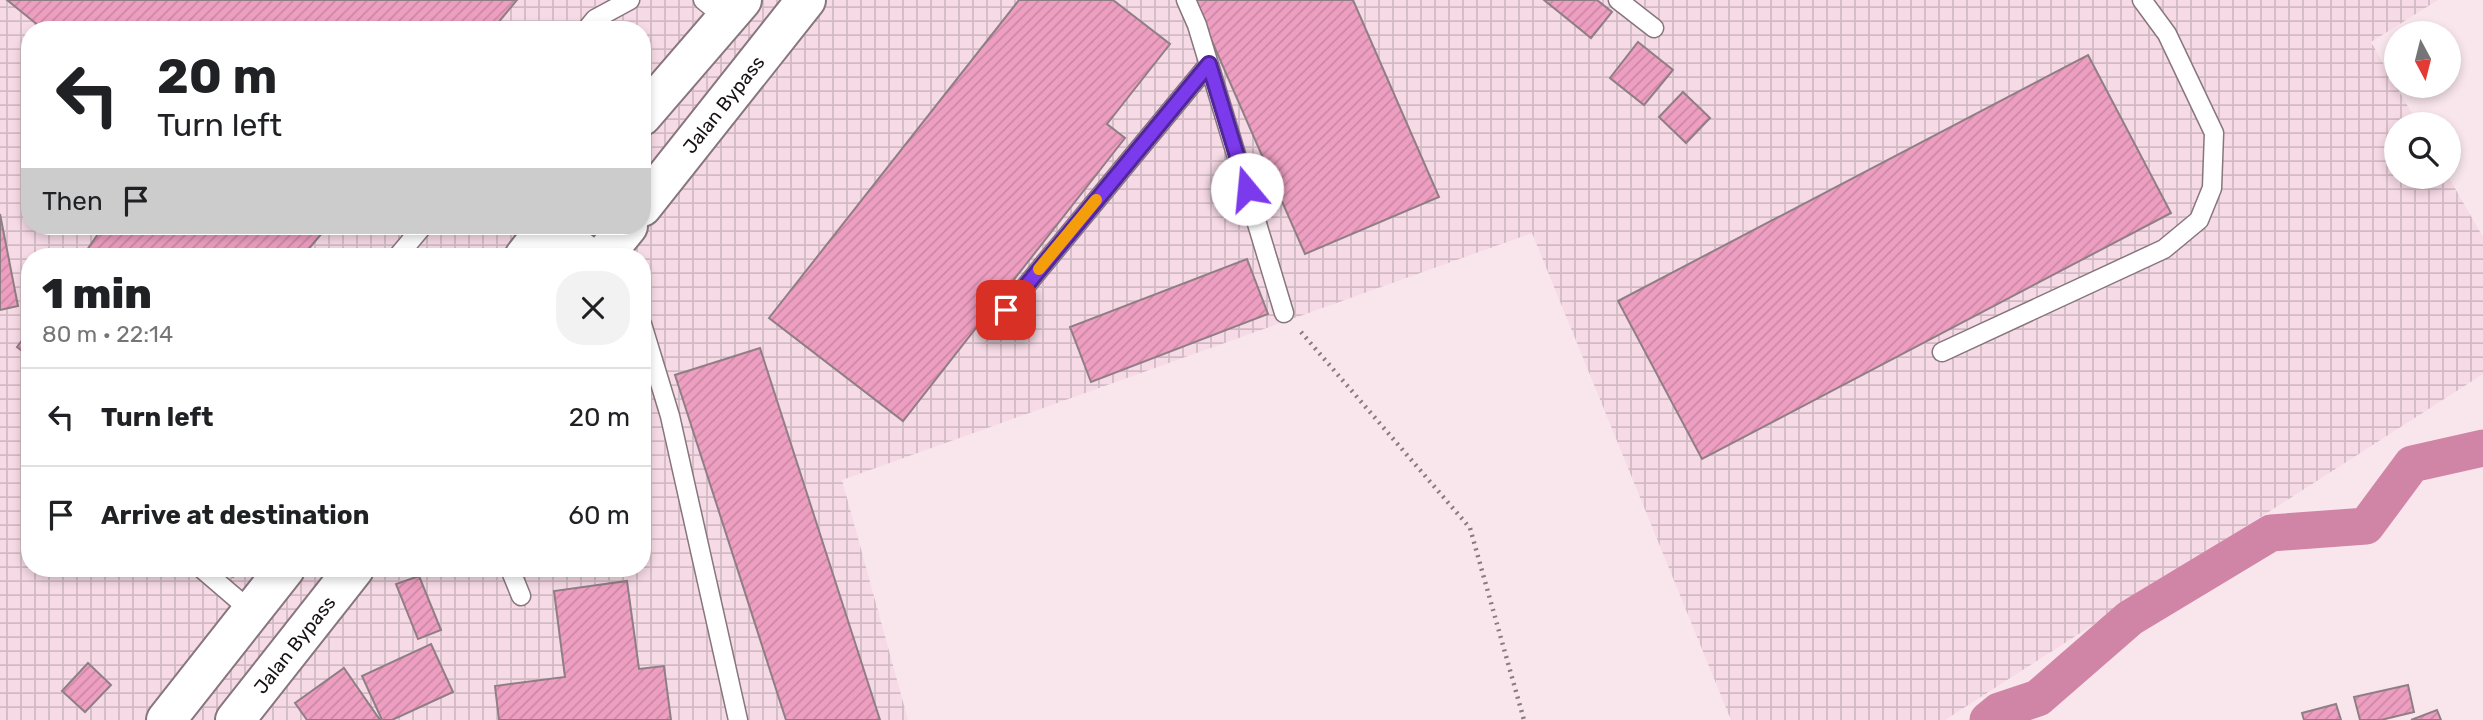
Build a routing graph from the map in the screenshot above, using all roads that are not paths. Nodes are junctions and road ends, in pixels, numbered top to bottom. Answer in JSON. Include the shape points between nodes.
{"nodes":[{"id":1,"x":630,"y":0,"type":"edge"},
{"id":2,"x":806,"y":0,"type":"edge"},
{"id":3,"x":1186,"y":0,"type":"edge"},
{"id":4,"x":1618,"y":0,"type":"edge"},
{"id":5,"x":2141,"y":0,"type":"edge"},
{"id":6,"x":723,"y":6,"type":"edge"},
{"id":7,"x":593,"y":21,"type":"edge"},
{"id":8,"x":1654,"y":28,"type":"dead end"},
{"id":9,"x":1209,"y":64,"type":"junction"},
{"id":10,"x":651,"y":104,"type":"edge"},
{"id":11,"x":651,"y":197,"type":"edge"},
{"id":12,"x":560,"y":235,"type":"edge"},
{"id":13,"x":576,"y":248,"type":"edge"},
{"id":14,"x":1006,"y":310,"type":"dead end"},
{"id":15,"x":1284,"y":313,"type":"road end"},
{"id":16,"x":1942,"y":352,"type":"dead end"},
{"id":17,"x":651,"y":354,"type":"edge"},
{"id":18,"x":211,"y":577,"type":"edge"},
{"id":19,"x":279,"y":577,"type":"edge"},
{"id":20,"x":348,"y":577,"type":"edge"},
{"id":21,"x":513,"y":577,"type":"edge"},
{"id":22,"x":521,"y":596,"type":"dead end"},
{"id":23,"x":252,"y":612,"type":"junction"},
{"id":24,"x":166,"y":720,"type":"edge"},
{"id":25,"x":235,"y":720,"type":"edge"},
{"id":26,"x":738,"y":720,"type":"edge"}],
"edges":[{"from":1,"to":7,"type":"lane"},
{"from":2,"to":11,"type":"highway","name":"Jalan Bypass"},
{"from":3,"to":9,"type":"lane"},
{"from":4,"to":8,"type":"lane"},
{"from":5,"to":16,"type":"lane","via":[[2167,34],[2214,133],[2213,188],[2199,220],[2164,249]]},
{"from":6,"to":10,"type":"highway"},
{"from":9,"to":14,"type":"lane"},
{"from":9,"to":15,"type":"lane"},
{"from":12,"to":13,"type":"highway"},
{"from":17,"to":26,"type":"lane","via":[[670,416]]},
{"from":18,"to":23,"type":"lane"},
{"from":19,"to":23,"type":"highway"},
{"from":20,"to":25,"type":"highway","name":"Jalan Bypass"},
{"from":21,"to":22,"type":"lane"},
{"from":23,"to":24,"type":"highway"}]}
